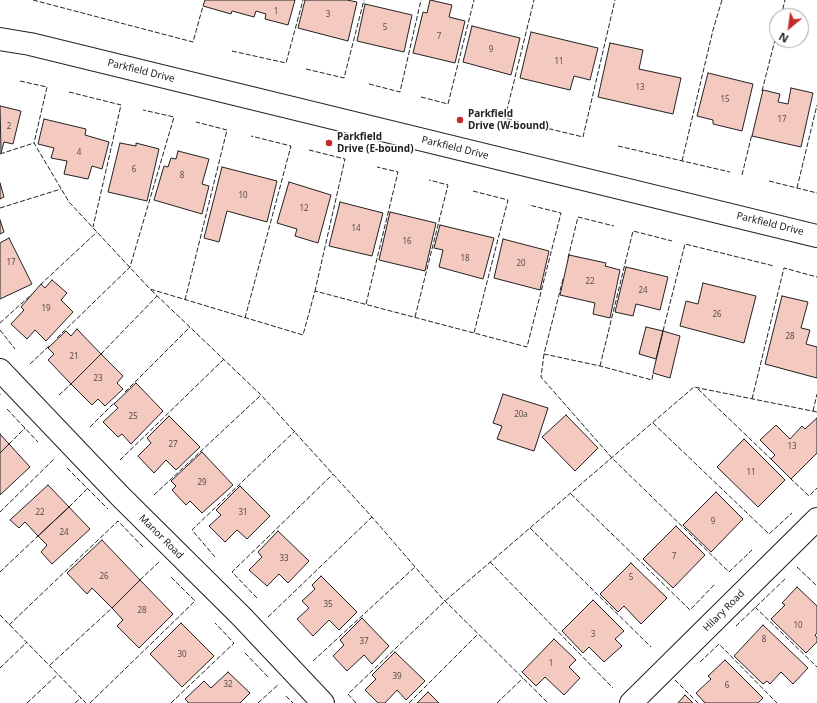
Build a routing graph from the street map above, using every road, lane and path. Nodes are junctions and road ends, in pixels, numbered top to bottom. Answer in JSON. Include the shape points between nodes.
{"nodes":[{"id":1,"x":0,"y":39,"type":"edge"},
{"id":2,"x":817,"y":236,"type":"edge"},
{"id":3,"x":0,"y":370,"type":"edge"},
{"id":4,"x":817,"y":519,"type":"edge"},
{"id":5,"x":323,"y":703,"type":"edge"},
{"id":6,"x":631,"y":703,"type":"edge"}],
"edges":[{"from":1,"to":2,"type":"street","name":"Parkfield Drive","via":[[46,48]]},
{"from":3,"to":5,"type":"street","name":"Manor Road"},
{"from":4,"to":6,"type":"street","name":"Hilary Road"}]}
